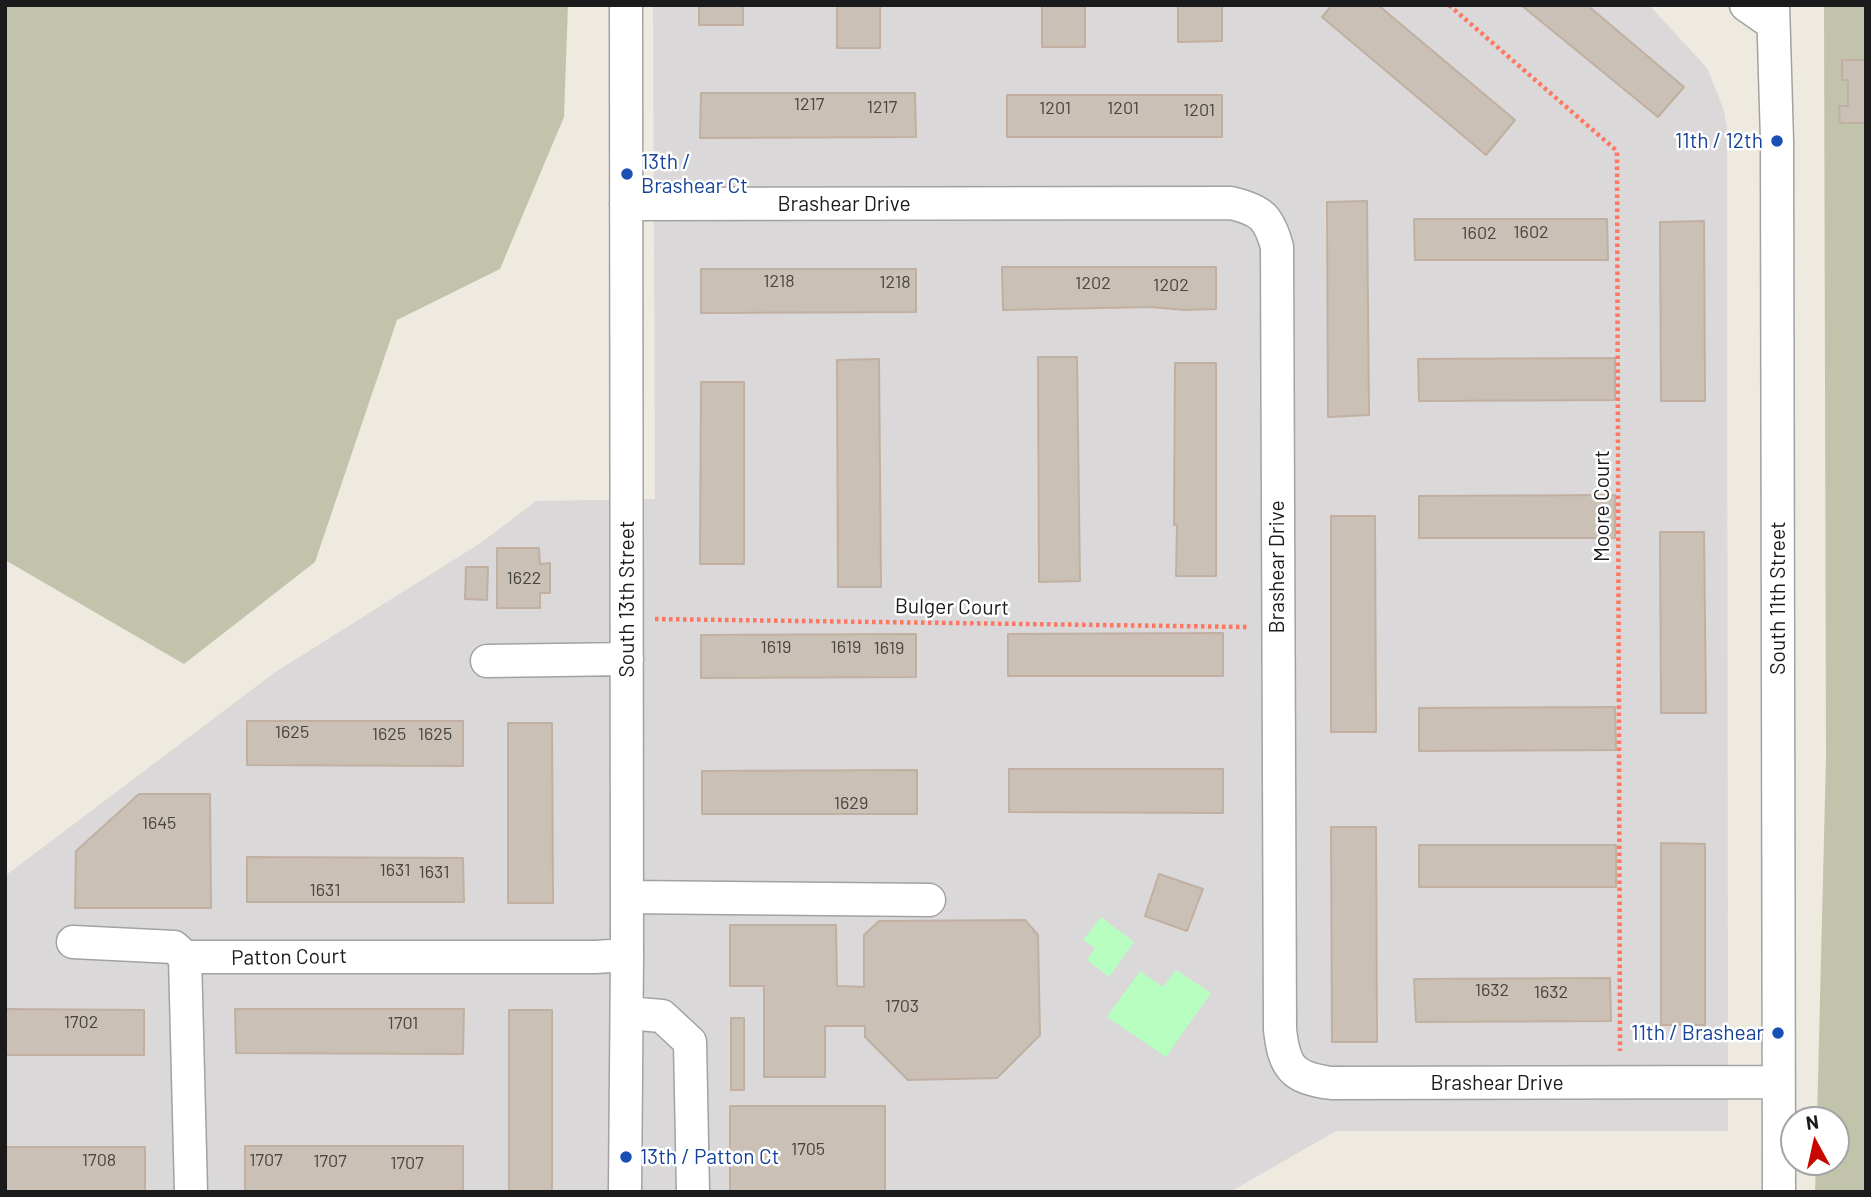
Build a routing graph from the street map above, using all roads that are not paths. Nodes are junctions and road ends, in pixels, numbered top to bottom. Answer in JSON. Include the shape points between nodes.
{"nodes":[{"id":1,"x":626,"y":5,"type":"edge"},
{"id":2,"x":1746,"y":5,"type":"edge"},
{"id":3,"x":1773,"y":14,"type":"edge"},
{"id":4,"x":626,"y":204,"type":"junction"},
{"id":5,"x":627,"y":659,"type":"junction"},
{"id":6,"x":487,"y":661,"type":"dead end"},
{"id":7,"x":627,"y":897,"type":"junction"},
{"id":8,"x":929,"y":900,"type":"dead end"},
{"id":9,"x":73,"y":942,"type":"dead end"},
{"id":10,"x":627,"y":955,"type":"junction"},
{"id":11,"x":185,"y":957,"type":"junction"},
{"id":12,"x":627,"y":1013,"type":"junction"},
{"id":13,"x":1778,"y":1082,"type":"junction"},
{"id":14,"x":191,"y":1192,"type":"edge"},
{"id":15,"x":625,"y":1192,"type":"edge"},
{"id":16,"x":694,"y":1192,"type":"edge"},
{"id":17,"x":1779,"y":1192,"type":"edge"}],
"edges":[{"from":1,"to":4,"type":"street","name":"South 13th Street"},
{"from":2,"to":3,"type":"street"},
{"from":3,"to":13,"type":"street","name":"South 11th Street"},
{"from":4,"to":5,"type":"street","name":"South 13th Street"},
{"from":4,"to":13,"type":"street","name":"Brashear Drive","via":[[1231,203],[1252,208],[1264,217],[1278,247],[1280,1030],[1290,1067],[1310,1080],[1331,1083]]},
{"from":5,"to":6,"type":"street"},
{"from":5,"to":7,"type":"street","name":"South 13th Street"},
{"from":7,"to":8,"type":"street"},
{"from":7,"to":10,"type":"street","name":"South 13th Street"},
{"from":9,"to":11,"type":"street","name":"Patton Court","via":[[174,947]]},
{"from":10,"to":11,"type":"street","name":"Patton Court"},
{"from":10,"to":12,"type":"street","name":"South 13th Street"},
{"from":11,"to":14,"type":"street"},
{"from":12,"to":15,"type":"street","name":"South 13th Street"},
{"from":12,"to":16,"type":"street","via":[[662,1016],[691,1042]]},
{"from":13,"to":17,"type":"street","name":"South 11th Street"}]}
